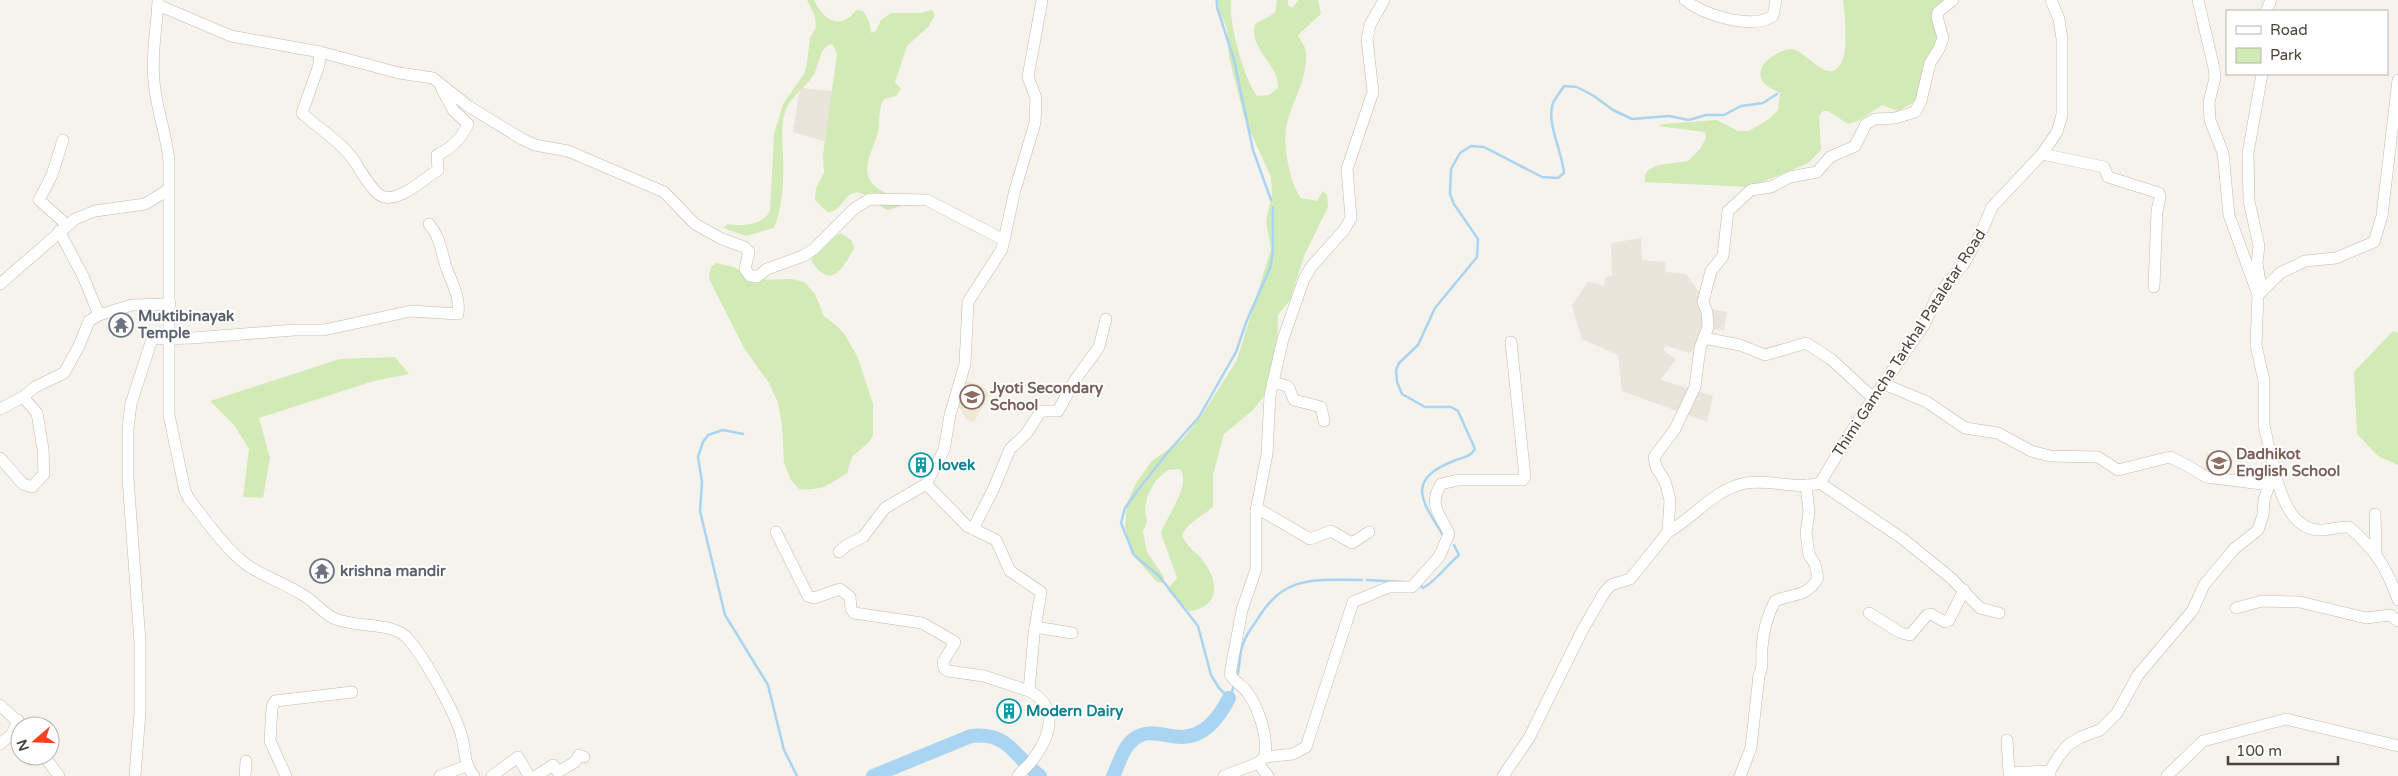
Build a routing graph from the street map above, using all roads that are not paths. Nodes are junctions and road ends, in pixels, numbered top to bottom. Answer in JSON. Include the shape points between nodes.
{"nodes":[{"id":1,"x":1042,"y":0,"type":"edge"},
{"id":2,"x":1384,"y":0,"type":"edge"},
{"id":3,"x":1685,"y":0,"type":"edge"},
{"id":4,"x":1776,"y":0,"type":"edge"},
{"id":5,"x":1954,"y":0,"type":"edge"},
{"id":6,"x":2051,"y":0,"type":"edge"},
{"id":7,"x":2198,"y":0,"type":"edge"},
{"id":8,"x":158,"y":3,"type":"edge"},
{"id":9,"x":320,"y":52,"type":"junction"},
{"id":10,"x":2262,"y":75,"type":"edge"},
{"id":11,"x":2398,"y":80,"type":"edge"},
{"id":12,"x":439,"y":83,"type":"junction"},
{"id":13,"x":63,"y":140,"type":"dead end"},
{"id":14,"x":2042,"y":154,"type":"junction"},
{"id":15,"x":168,"y":190,"type":"junction"},
{"id":16,"x":429,"y":224,"type":"dead end"},
{"id":17,"x":63,"y":228,"type":"junction"},
{"id":18,"x":1004,"y":240,"type":"junction"},
{"id":19,"x":0,"y":284,"type":"edge"},
{"id":20,"x":2154,"y":286,"type":"dead end"},
{"id":21,"x":2260,"y":292,"type":"junction"},
{"id":22,"x":170,"y":304,"type":"junction"},
{"id":23,"x":99,"y":315,"type":"junction"},
{"id":24,"x":1106,"y":319,"type":"dead end"},
{"id":25,"x":170,"y":338,"type":"junction"},
{"id":26,"x":1704,"y":338,"type":"junction"},
{"id":27,"x":1511,"y":342,"type":"dead end"},
{"id":28,"x":1273,"y":382,"type":"junction"},
{"id":29,"x":1884,"y":384,"type":"junction"},
{"id":30,"x":23,"y":397,"type":"junction"},
{"id":31,"x":1874,"y":398,"type":"junction"},
{"id":32,"x":0,"y":410,"type":"edge"},
{"id":33,"x":1324,"y":421,"type":"dead end"},
{"id":34,"x":0,"y":458,"type":"edge"},
{"id":35,"x":2274,"y":470,"type":"junction"},
{"id":36,"x":1820,"y":483,"type":"junction"},
{"id":37,"x":926,"y":484,"type":"junction"},
{"id":38,"x":1806,"y":485,"type":"junction"},
{"id":39,"x":2270,"y":485,"type":"junction"},
{"id":40,"x":1256,"y":511,"type":"junction"},
{"id":41,"x":2375,"y":514,"type":"dead end"},
{"id":42,"x":973,"y":528,"type":"junction"},
{"id":43,"x":776,"y":532,"type":"dead end"},
{"id":44,"x":1369,"y":532,"type":"dead end"},
{"id":45,"x":1668,"y":532,"type":"junction"},
{"id":46,"x":839,"y":552,"type":"dead end"},
{"id":47,"x":2376,"y":554,"type":"junction"},
{"id":48,"x":1964,"y":590,"type":"junction"},
{"id":49,"x":2398,"y":600,"type":"edge"},
{"id":50,"x":2236,"y":608,"type":"dead end"},
{"id":51,"x":1869,"y":613,"type":"dead end"},
{"id":52,"x":1998,"y":613,"type":"dead end"},
{"id":53,"x":2398,"y":620,"type":"edge"},
{"id":54,"x":1035,"y":627,"type":"junction"},
{"id":55,"x":1072,"y":633,"type":"dead end"},
{"id":56,"x":1030,"y":691,"type":"junction"},
{"id":57,"x":352,"y":692,"type":"dead end"},
{"id":58,"x":0,"y":705,"type":"edge"},
{"id":59,"x":12,"y":716,"type":"edge"},
{"id":60,"x":10,"y":736,"type":"edge"},
{"id":61,"x":2007,"y":740,"type":"dead end"},
{"id":62,"x":0,"y":744,"type":"edge"},
{"id":63,"x":2398,"y":746,"type":"edge"},
{"id":64,"x":584,"y":757,"type":"dead end"},
{"id":65,"x":1262,"y":760,"type":"junction"},
{"id":66,"x":246,"y":761,"type":"dead end"},
{"id":67,"x":466,"y":766,"type":"junction"},
{"id":68,"x":1021,"y":773,"type":"edge"},
{"id":69,"x":2050,"y":773,"type":"edge"},
{"id":70,"x":135,"y":776,"type":"edge"},
{"id":71,"x":245,"y":776,"type":"edge"},
{"id":72,"x":286,"y":776,"type":"edge"},
{"id":73,"x":440,"y":776,"type":"edge"},
{"id":74,"x":474,"y":776,"type":"edge"},
{"id":75,"x":492,"y":776,"type":"edge"},
{"id":76,"x":529,"y":776,"type":"edge"},
{"id":77,"x":536,"y":776,"type":"edge"},
{"id":78,"x":1224,"y":776,"type":"edge"},
{"id":79,"x":1268,"y":776,"type":"edge"},
{"id":80,"x":1503,"y":776,"type":"edge"},
{"id":81,"x":1740,"y":776,"type":"edge"},
{"id":82,"x":2167,"y":776,"type":"edge"}],
"edges":[{"from":1,"to":18,"type":"street","via":[[1028,77],[1036,98],[1035,123]]},
{"from":2,"to":28,"type":"street","via":[[1370,24],[1367,39],[1373,92],[1346,169],[1351,218],[1304,279],[1283,339]]},
{"from":3,"to":4,"type":"street","via":[[1714,16],[1764,22],[1773,16]]},
{"from":5,"to":26,"type":"street","via":[[1938,12],[1943,38],[1930,63],[1921,101],[1915,112],[1875,119],[1866,124],[1855,146],[1830,157],[1817,172],[1751,190],[1728,211],[1723,256],[1711,272],[1703,302],[1708,327]]},
{"from":6,"to":14,"type":"street","name":"Thimi Gamcha Tarkhal Pataletar Road","via":[[2059,19],[2062,39],[2062,114],[2057,132]]},
{"from":7,"to":21,"type":"street","via":[[2214,73],[2209,102],[2210,120],[2223,153],[2229,215]]},
{"from":8,"to":9,"type":"street","via":[[224,34]]},
{"from":8,"to":15,"type":"street","via":[[154,81],[159,121],[166,142]]},
{"from":9,"to":12,"type":"street","via":[[399,73],[432,78]]},
{"from":9,"to":12,"type":"street","via":[[319,65],[302,113],[352,157],[375,190],[385,198],[409,190],[438,170],[437,156],[465,131],[468,124],[453,110]]},
{"from":10,"to":21,"type":"street","via":[[2248,153],[2249,201],[2259,246]]},
{"from":11,"to":21,"type":"street","via":[[2382,216],[2374,242],[2336,258],[2305,261],[2280,273]]},
{"from":12,"to":18,"type":"street","via":[[468,106],[522,139],[535,145],[568,151],[664,192],[695,224],[744,247],[749,252],[745,269],[750,276],[757,278],[767,269],[814,249],[855,208],[870,198],[927,200]]},
{"from":13,"to":17,"type":"street","via":[[52,175],[39,200]]},
{"from":14,"to":20,"type":"street","via":[[2104,166],[2108,177],[2158,193]]},
{"from":14,"to":29,"type":"street","name":"Thimi Gamcha Tarkhal Pataletar Road","via":[[1992,207],[1963,265],[1937,296],[1924,325]]},
{"from":15,"to":17,"type":"street","via":[[145,204],[95,211]]},
{"from":15,"to":22,"type":"street"},
{"from":16,"to":25,"type":"street","via":[[439,238],[457,292],[458,314],[411,311],[324,330]]},
{"from":17,"to":19,"type":"street"},
{"from":17,"to":23,"type":"street"},
{"from":18,"to":37,"type":"street","via":[[1002,249],[968,302],[965,364],[944,450]]},
{"from":21,"to":35,"type":"street","via":[[2256,345],[2264,381],[2264,425]]},
{"from":22,"to":23,"type":"street","via":[[132,306]]},
{"from":22,"to":25,"type":"street"},
{"from":23,"to":30,"type":"street","via":[[89,321],[64,372],[36,386]]},
{"from":24,"to":42,"type":"street","via":[[1099,347],[1058,411],[1041,411],[1026,434],[1010,448]]},
{"from":25,"to":67,"type":"street","via":[[170,421],[189,499],[236,556],[250,567],[305,595],[333,617],[369,627],[390,627],[408,638],[457,724]]},
{"from":25,"to":70,"type":"street","via":[[152,339],[131,404],[128,428],[128,479],[140,642],[140,712]]},
{"from":26,"to":31,"type":"street","via":[[1740,344],[1765,355],[1806,343],[1831,359]]},
{"from":26,"to":45,"type":"street","via":[[1695,387],[1675,429],[1654,457],[1670,500]]},
{"from":27,"to":65,"type":"street","via":[[1523,480],[1458,480],[1441,484],[1436,501],[1438,515],[1449,534],[1439,557],[1412,587],[1389,587],[1353,602],[1306,747],[1293,754]]},
{"from":28,"to":33,"type":"street","via":[[1290,386],[1294,400],[1321,407]]},
{"from":28,"to":40,"type":"street","via":[[1267,454]]},
{"from":29,"to":31,"type":"street","name":"Thimi Gamcha Tarkhal Pataletar Road"},
{"from":29,"to":39,"type":"street","via":[[1926,402],[1965,428],[1998,433],[2031,451],[2050,456],[2098,457],[2118,470],[2170,458],[2206,477]]},
{"from":30,"to":32,"type":"street"},
{"from":30,"to":34,"type":"street","via":[[37,413],[44,474],[32,487],[23,484]]},
{"from":31,"to":36,"type":"street","name":"Thimi Gamcha Tarkhal Pataletar Road"},
{"from":35,"to":39,"type":"street"},
{"from":35,"to":47,"type":"street","via":[[2284,500],[2301,524],[2316,530],[2349,527]]},
{"from":36,"to":38,"type":"street"},
{"from":36,"to":48,"type":"street","via":[[1903,539]]},
{"from":37,"to":42,"type":"street","via":[[967,526]]},
{"from":37,"to":46,"type":"street","via":[[885,508],[863,537]]},
{"from":38,"to":45,"type":"street","via":[[1748,483],[1736,486],[1712,498]]},
{"from":38,"to":81,"type":"street","via":[[1809,512],[1806,533],[1818,578],[1813,586],[1797,596],[1775,602],[1767,617],[1750,748]]},
{"from":39,"to":69,"type":"street","via":[[2258,530],[2234,549],[2204,585],[2193,610],[2138,675],[2117,713],[2100,730],[2068,745]]},
{"from":40,"to":44,"type":"street","via":[[1262,511],[1310,539],[1331,531],[1352,543]]},
{"from":40,"to":65,"type":"street","via":[[1256,569],[1242,610],[1231,670],[1252,700],[1258,716],[1264,740]]},
{"from":41,"to":47,"type":"street"},
{"from":42,"to":54,"type":"street","via":[[996,540],[1010,571],[1042,592]]},
{"from":43,"to":56,"type":"street","via":[[808,596],[814,598],[840,589],[850,596],[854,613],[922,623],[955,642],[943,662],[948,671],[984,676]]},
{"from":45,"to":80,"type":"street","via":[[1630,579],[1611,585],[1604,593],[1582,629],[1524,745]]},
{"from":47,"to":49,"type":"street","via":[[2389,573]]},
{"from":48,"to":51,"type":"street","via":[[1949,620],[1945,622],[1927,615],[1910,635]]},
{"from":48,"to":52,"type":"street","via":[[1980,608]]},
{"from":50,"to":53,"type":"street","via":[[2262,601],[2300,602],[2366,618],[2390,615]]},
{"from":54,"to":55,"type":"street"},
{"from":54,"to":56,"type":"street"},
{"from":56,"to":68,"type":"street","via":[[1040,696],[1049,709],[1048,726],[1043,746]]},
{"from":57,"to":72,"type":"street","via":[[275,701],[270,742]]},
{"from":58,"to":59,"type":"street"},
{"from":60,"to":62,"type":"street"},
{"from":61,"to":69,"type":"street","via":[[2009,773]]},
{"from":63,"to":82,"type":"street","via":[[2286,719],[2203,741]]},
{"from":64,"to":77,"type":"street","via":[[579,755],[575,762],[558,772],[553,765]]},
{"from":65,"to":78,"type":"street"},
{"from":65,"to":79,"type":"street"},
{"from":66,"to":71,"type":"street"},
{"from":67,"to":73,"type":"street"},
{"from":67,"to":74,"type":"street"},
{"from":75,"to":76,"type":"street","via":[[518,757]]}]}
